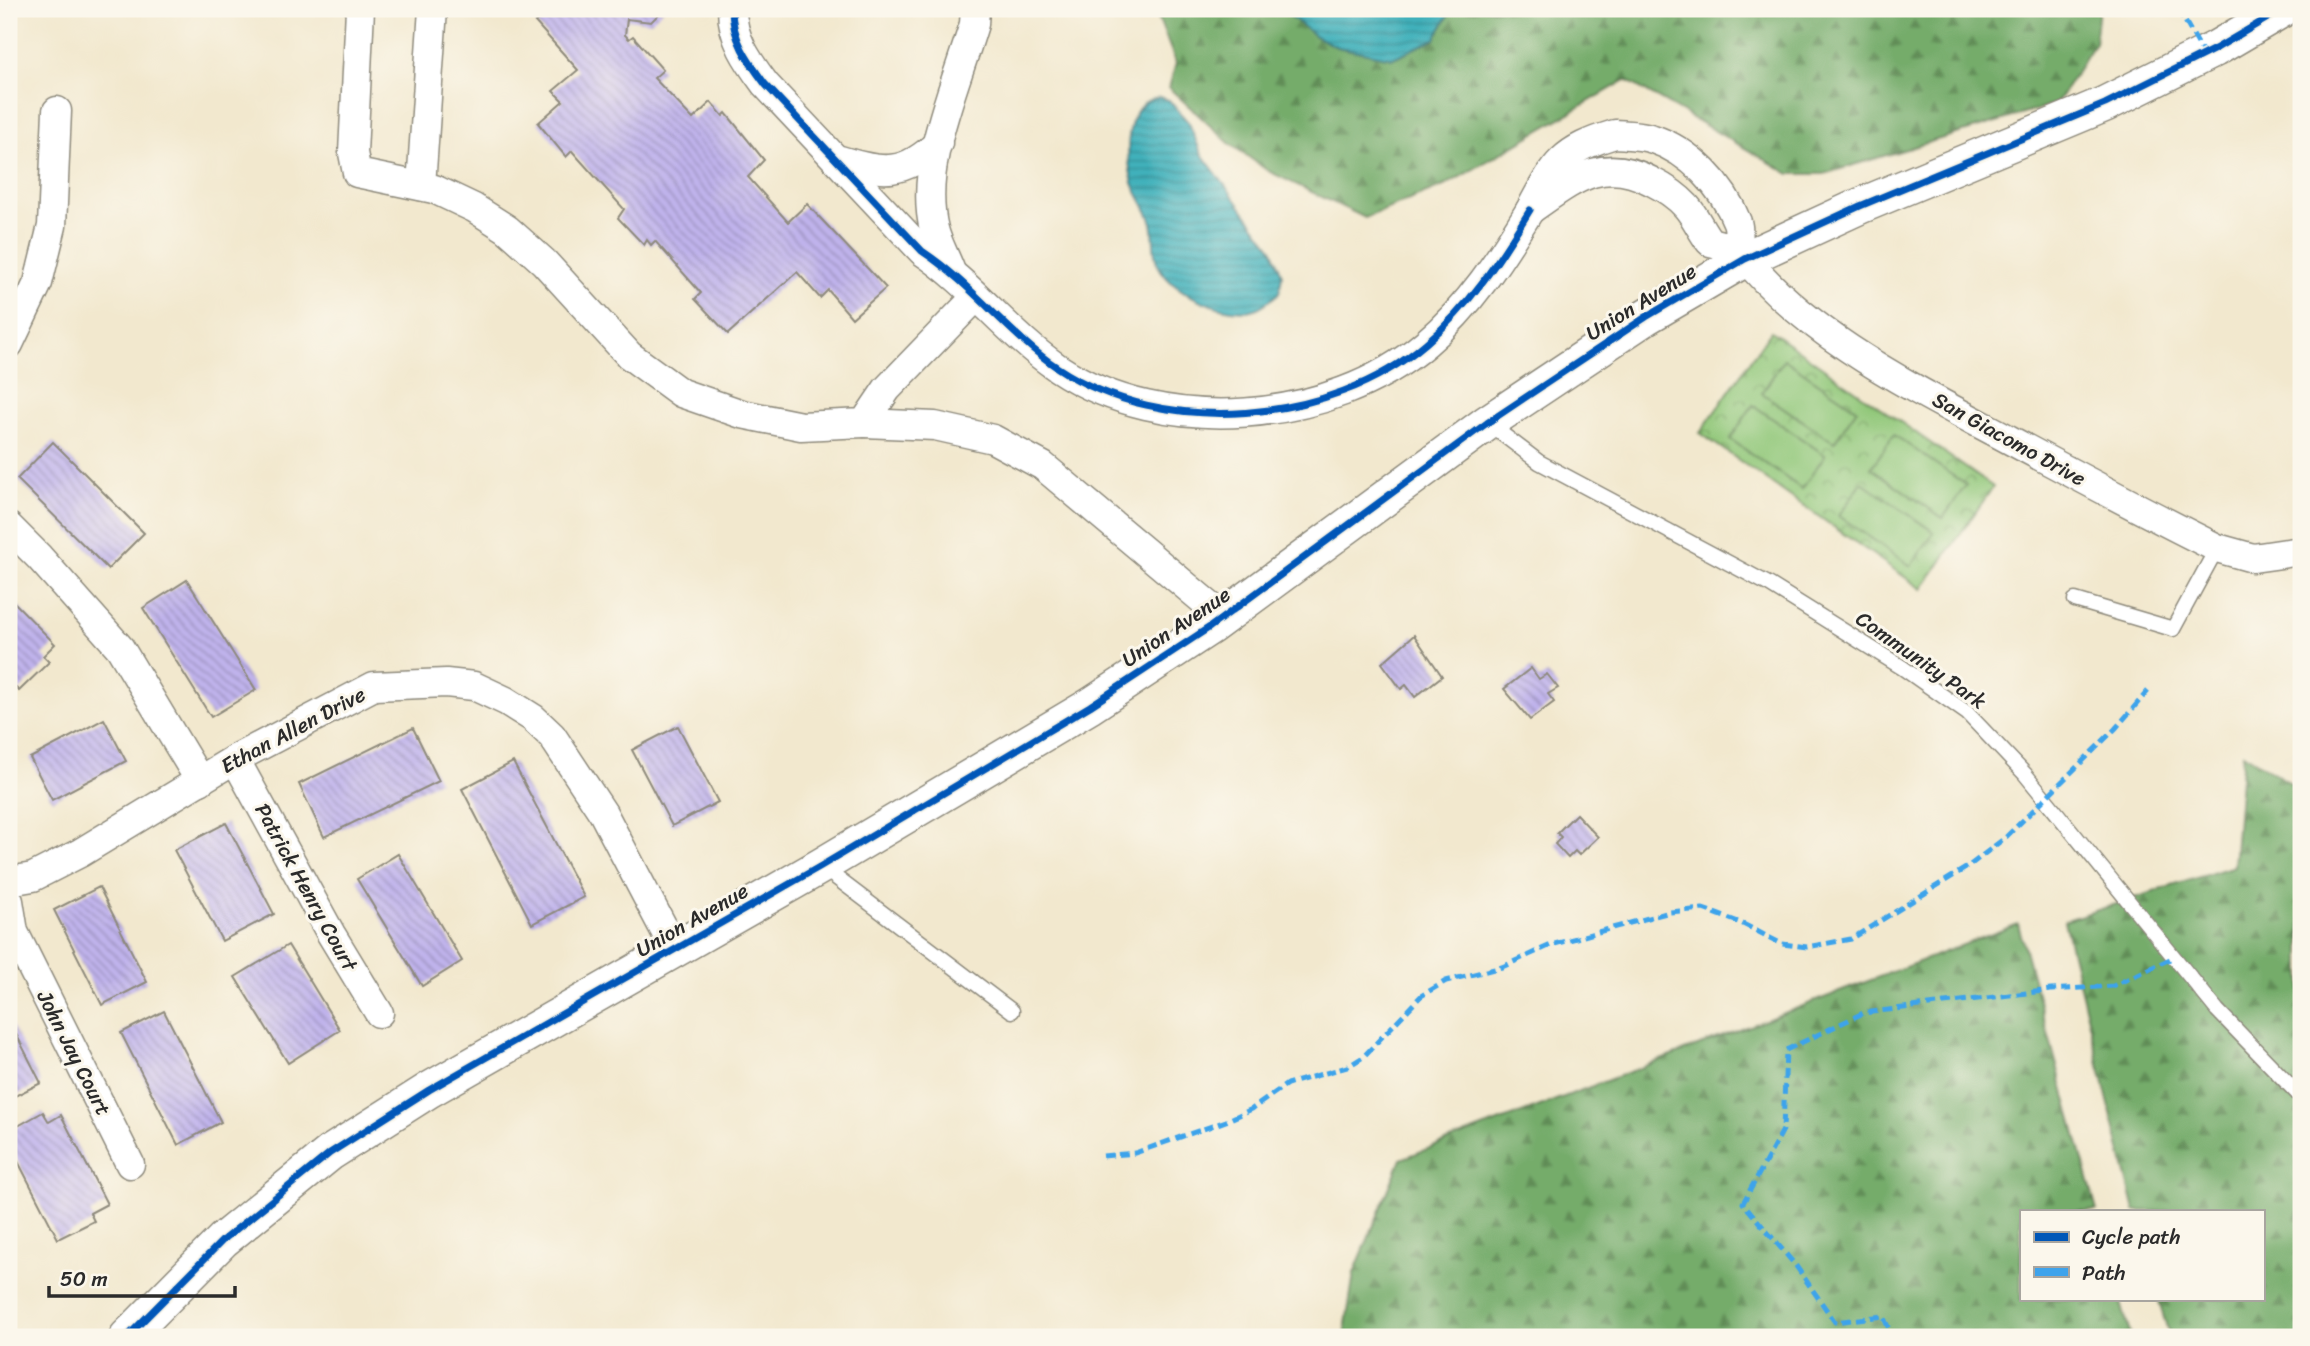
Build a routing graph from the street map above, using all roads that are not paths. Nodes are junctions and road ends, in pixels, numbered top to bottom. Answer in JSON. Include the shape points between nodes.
{"nodes":[{"id":1,"x":360,"y":9,"type":"edge"},
{"id":2,"x":433,"y":9,"type":"edge"},
{"id":3,"x":732,"y":9,"type":"edge"},
{"id":4,"x":975,"y":9,"type":"edge"},
{"id":5,"x":2283,"y":9,"type":"edge"},
{"id":6,"x":57,"y":111,"type":"dead end"},
{"id":7,"x":938,"y":143,"type":"junction"},
{"id":8,"x":839,"y":160,"type":"junction"},
{"id":9,"x":421,"y":186,"type":"junction"},
{"id":10,"x":1530,"y":211,"type":"junction"},
{"id":11,"x":1742,"y":254,"type":"junction"},
{"id":12,"x":950,"y":269,"type":"junction"},
{"id":13,"x":976,"y":297,"type":"junction"},
{"id":14,"x":9,"y":344,"type":"edge"},
{"id":15,"x":864,"y":422,"type":"junction"},
{"id":16,"x":1488,"y":423,"type":"junction"},
{"id":17,"x":9,"y":527,"type":"edge"},
{"id":18,"x":2217,"y":548,"type":"junction"},
{"id":19,"x":2301,"y":551,"type":"edge"},
{"id":20,"x":2075,"y":600,"type":"dead end"},
{"id":21,"x":1223,"y":617,"type":"junction"},
{"id":22,"x":235,"y":760,"type":"junction"},
{"id":23,"x":200,"y":781,"type":"junction"},
{"id":24,"x":821,"y":866,"type":"junction"},
{"id":25,"x":9,"y":881,"type":"edge"},
{"id":26,"x":9,"y":901,"type":"edge"},
{"id":27,"x":676,"y":950,"type":"junction"},
{"id":28,"x":1012,"y":1011,"type":"dead end"},
{"id":29,"x":379,"y":1013,"type":"dead end"},
{"id":30,"x":2301,"y":1097,"type":"edge"},
{"id":31,"x":131,"y":1164,"type":"dead end"},
{"id":32,"x":127,"y":1337,"type":"edge"}],
"edges":[{"from":1,"to":9,"type":"street","via":[[357,173]]},
{"from":2,"to":9,"type":"street"},
{"from":3,"to":8,"type":"street","via":[[736,37],[747,60]]},
{"from":4,"to":7,"type":"street"},
{"from":5,"to":11,"type":"street","name":"Union Avenue","via":[[2105,104]]},
{"from":6,"to":14,"type":"street","via":[[52,226],[38,283]]},
{"from":7,"to":8,"type":"street","via":[[921,160],[897,170]]},
{"from":7,"to":12,"type":"street","via":[[929,194],[934,230]]},
{"from":8,"to":12,"type":"street","via":[[922,251]]},
{"from":9,"to":15,"type":"street","via":[[474,208],[507,229],[544,262],[629,355],[681,393],[742,414],[801,426]]},
{"from":10,"to":11,"type":"street","via":[[1572,180],[1601,171],[1626,170],[1669,190],[1688,208],[1710,242]]},
{"from":10,"to":11,"type":"street","via":[[1553,166],[1584,144],[1615,134],[1651,138],[1677,149],[1721,194],[1738,225]]},
{"from":10,"to":13,"type":"street","via":[[1478,291],[1424,345],[1370,380],[1278,410],[1187,412],[1090,385],[1059,369]]},
{"from":11,"to":16,"type":"street","name":"Union Avenue"},
{"from":11,"to":18,"type":"street","name":"San Giacomo Drive","via":[[1811,321],[1864,357]]},
{"from":12,"to":13,"type":"street"},
{"from":13,"to":15,"type":"street","via":[[887,389]]},
{"from":15,"to":21,"type":"street","via":[[935,426],[993,439],[1043,466]]},
{"from":16,"to":21,"type":"street","name":"Union Avenue"},
{"from":16,"to":30,"type":"lane","name":"Community Park","via":[[1539,462],[1770,585],[1967,713],[2025,774],[2217,1010]]},
{"from":17,"to":23,"type":"street","via":[[120,648]]},
{"from":18,"to":19,"type":"street","name":"San Giacomo Drive","via":[[2253,558]]},
{"from":18,"to":20,"type":"lane","via":[[2173,629]]},
{"from":21,"to":24,"type":"street","name":"Union Avenue","via":[[1090,706]]},
{"from":22,"to":23,"type":"street","name":"Ethan Allen Drive"},
{"from":22,"to":27,"type":"street","name":"Ethan Allen Drive","via":[[374,686],[418,682],[474,686],[533,718],[552,736],[603,813]]},
{"from":22,"to":29,"type":"street","name":"Patrick Henry Court"},
{"from":23,"to":25,"type":"street","name":"Ethan Allen Drive","via":[[80,853],[33,877]]},
{"from":24,"to":27,"type":"street","name":"Union Avenue"},
{"from":24,"to":28,"type":"lane"},
{"from":26,"to":31,"type":"street","name":"John Jay Court","via":[[14,932]]},
{"from":27,"to":32,"type":"street","name":"Union Avenue","via":[[429,1090],[330,1153],[223,1240]]}]}
